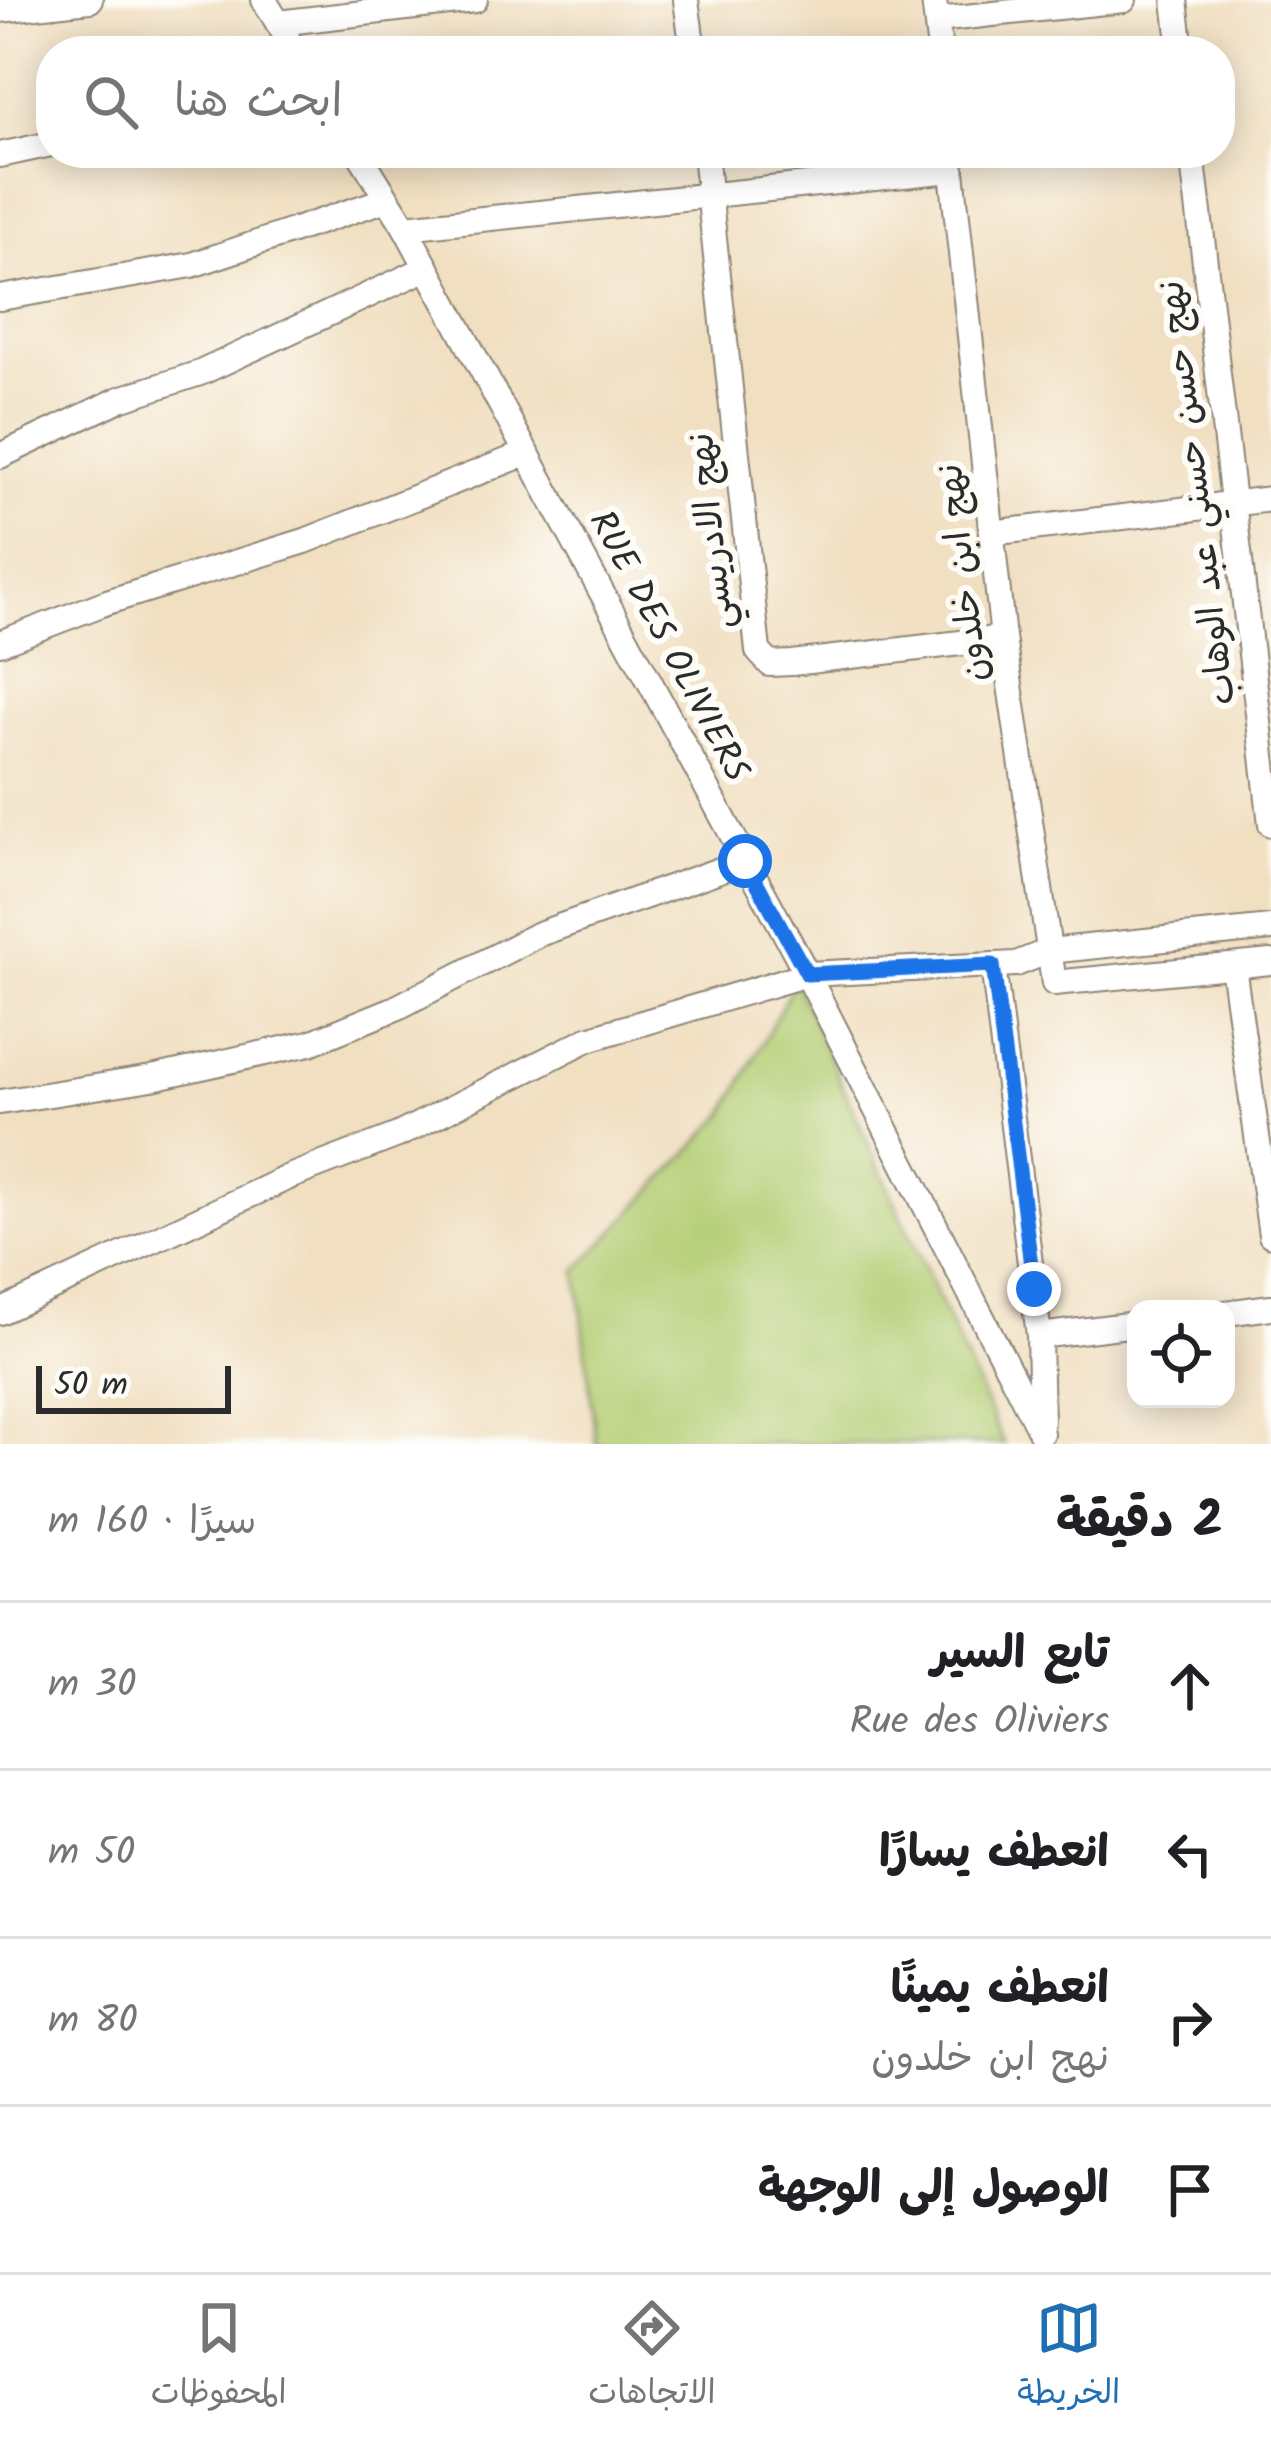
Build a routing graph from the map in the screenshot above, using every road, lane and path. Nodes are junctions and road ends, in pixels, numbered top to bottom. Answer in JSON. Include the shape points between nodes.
{"nodes":[{"id":1,"x":90,"y":0,"type":"edge"},
{"id":2,"x":264,"y":0,"type":"edge"},
{"id":3,"x":475,"y":0,"type":"edge"},
{"id":4,"x":686,"y":0,"type":"edge"},
{"id":5,"x":1124,"y":0,"type":"edge"},
{"id":6,"x":1175,"y":0,"type":"edge"},
{"id":7,"x":0,"y":10,"type":"edge"},
{"id":8,"x":936,"y":10,"type":"edge"},
{"id":9,"x":278,"y":23,"type":"junction"},
{"id":10,"x":286,"y":36,"type":"edge"},
{"id":11,"x":690,"y":36,"type":"edge"},
{"id":12,"x":1179,"y":36,"type":"edge"},
{"id":13,"x":36,"y":147,"type":"edge"},
{"id":14,"x":0,"y":155,"type":"edge"},
{"id":15,"x":367,"y":168,"type":"edge"},
{"id":16,"x":707,"y":168,"type":"edge"},
{"id":17,"x":903,"y":168,"type":"edge"},
{"id":18,"x":952,"y":168,"type":"edge"},
{"id":19,"x":1194,"y":168,"type":"edge"},
{"id":20,"x":710,"y":192,"type":"junction"},
{"id":21,"x":387,"y":199,"type":"junction"},
{"id":22,"x":405,"y":227,"type":"junction"},
{"id":23,"x":427,"y":268,"type":"junction"},
{"id":24,"x":0,"y":298,"type":"edge"},
{"id":25,"x":527,"y":453,"type":"junction"},
{"id":26,"x":0,"y":456,"type":"edge"},
{"id":27,"x":1271,"y":499,"type":"edge"},
{"id":28,"x":1231,"y":504,"type":"junction"},
{"id":29,"x":991,"y":533,"type":"junction"},
{"id":30,"x":1003,"y":638,"type":"junction"},
{"id":31,"x":0,"y":643,"type":"edge"},
{"id":32,"x":1271,"y":824,"type":"edge"},
{"id":33,"x":745,"y":861,"type":"junction"},
{"id":34,"x":1271,"y":928,"type":"edge"},
{"id":35,"x":1049,"y":950,"type":"junction"},
{"id":36,"x":1271,"y":962,"type":"edge"},
{"id":37,"x":1004,"y":965,"type":"junction"},
{"id":38,"x":1233,"y":966,"type":"junction"},
{"id":39,"x":807,"y":974,"type":"junction"},
{"id":40,"x":1054,"y":983,"type":"junction"},
{"id":41,"x":0,"y":1102,"type":"edge"},
{"id":42,"x":1271,"y":1235,"type":"edge"},
{"id":43,"x":1271,"y":1307,"type":"edge"},
{"id":44,"x":0,"y":1312,"type":"edge"},
{"id":45,"x":1235,"y":1312,"type":"edge"},
{"id":46,"x":1127,"y":1325,"type":"edge"},
{"id":47,"x":1039,"y":1336,"type":"junction"},
{"id":48,"x":1042,"y":1438,"type":"edge"}],
"edges":[{"from":1,"to":7,"type":"street"},
{"from":2,"to":9,"type":"street"},
{"from":3,"to":9,"type":"street"},
{"from":4,"to":11,"type":"street"},
{"from":5,"to":8,"type":"street"},
{"from":6,"to":12,"type":"street"},
{"from":9,"to":10,"type":"street"},
{"from":13,"to":14,"type":"street"},
{"from":15,"to":21,"type":"street","name":"RUE DES OLIVIERS"},
{"from":16,"to":20,"type":"street","name":"نهج الادريسي"},
{"from":17,"to":20,"type":"street"},
{"from":18,"to":29,"type":"street","name":"نهج ابن خلدون"},
{"from":19,"to":28,"type":"street","name":"نهج حسن حسني عبد الوهاب"},
{"from":20,"to":22,"type":"street"},
{"from":20,"to":30,"type":"street","name":"نهج الادريسي","via":[[758,651],[770,664],[792,663]]},
{"from":21,"to":22,"type":"street","name":"RUE DES OLIVIERS"},
{"from":21,"to":24,"type":"street","via":[[192,265]]},
{"from":22,"to":23,"type":"street","name":"RUE DES OLIVIERS"},
{"from":23,"to":25,"type":"street","name":"RUE DES OLIVIERS"},
{"from":23,"to":26,"type":"street"},
{"from":25,"to":31,"type":"street","via":[[305,541]]},
{"from":25,"to":33,"type":"street","name":"RUE DES OLIVIERS"},
{"from":27,"to":28,"type":"street"},
{"from":28,"to":29,"type":"street"},
{"from":28,"to":32,"type":"street","name":"نهج حسن حسني عبد الوهاب"},
{"from":29,"to":30,"type":"street","name":"نهج ابن خلدون"},
{"from":30,"to":35,"type":"street","name":"نهج ابن خلدون"},
{"from":33,"to":39,"type":"street","name":"RUE DES OLIVIERS"},
{"from":33,"to":41,"type":"street","via":[[538,934],[310,1043]]},
{"from":34,"to":35,"type":"street"},
{"from":35,"to":37,"type":"street"},
{"from":35,"to":40,"type":"street","name":"نهج ابن خلدون"},
{"from":36,"to":38,"type":"street"},
{"from":37,"to":39,"type":"street"},
{"from":37,"to":40,"type":"street"},
{"from":37,"to":47,"type":"street"},
{"from":38,"to":40,"type":"street"},
{"from":38,"to":42,"type":"street"},
{"from":39,"to":44,"type":"street","via":[[588,1039],[398,1135]]},
{"from":39,"to":48,"type":"street","name":"RUE DES OLIVIERS"},
{"from":43,"to":45,"type":"street"},
{"from":46,"to":47,"type":"street"},
{"from":47,"to":48,"type":"street"}]}
